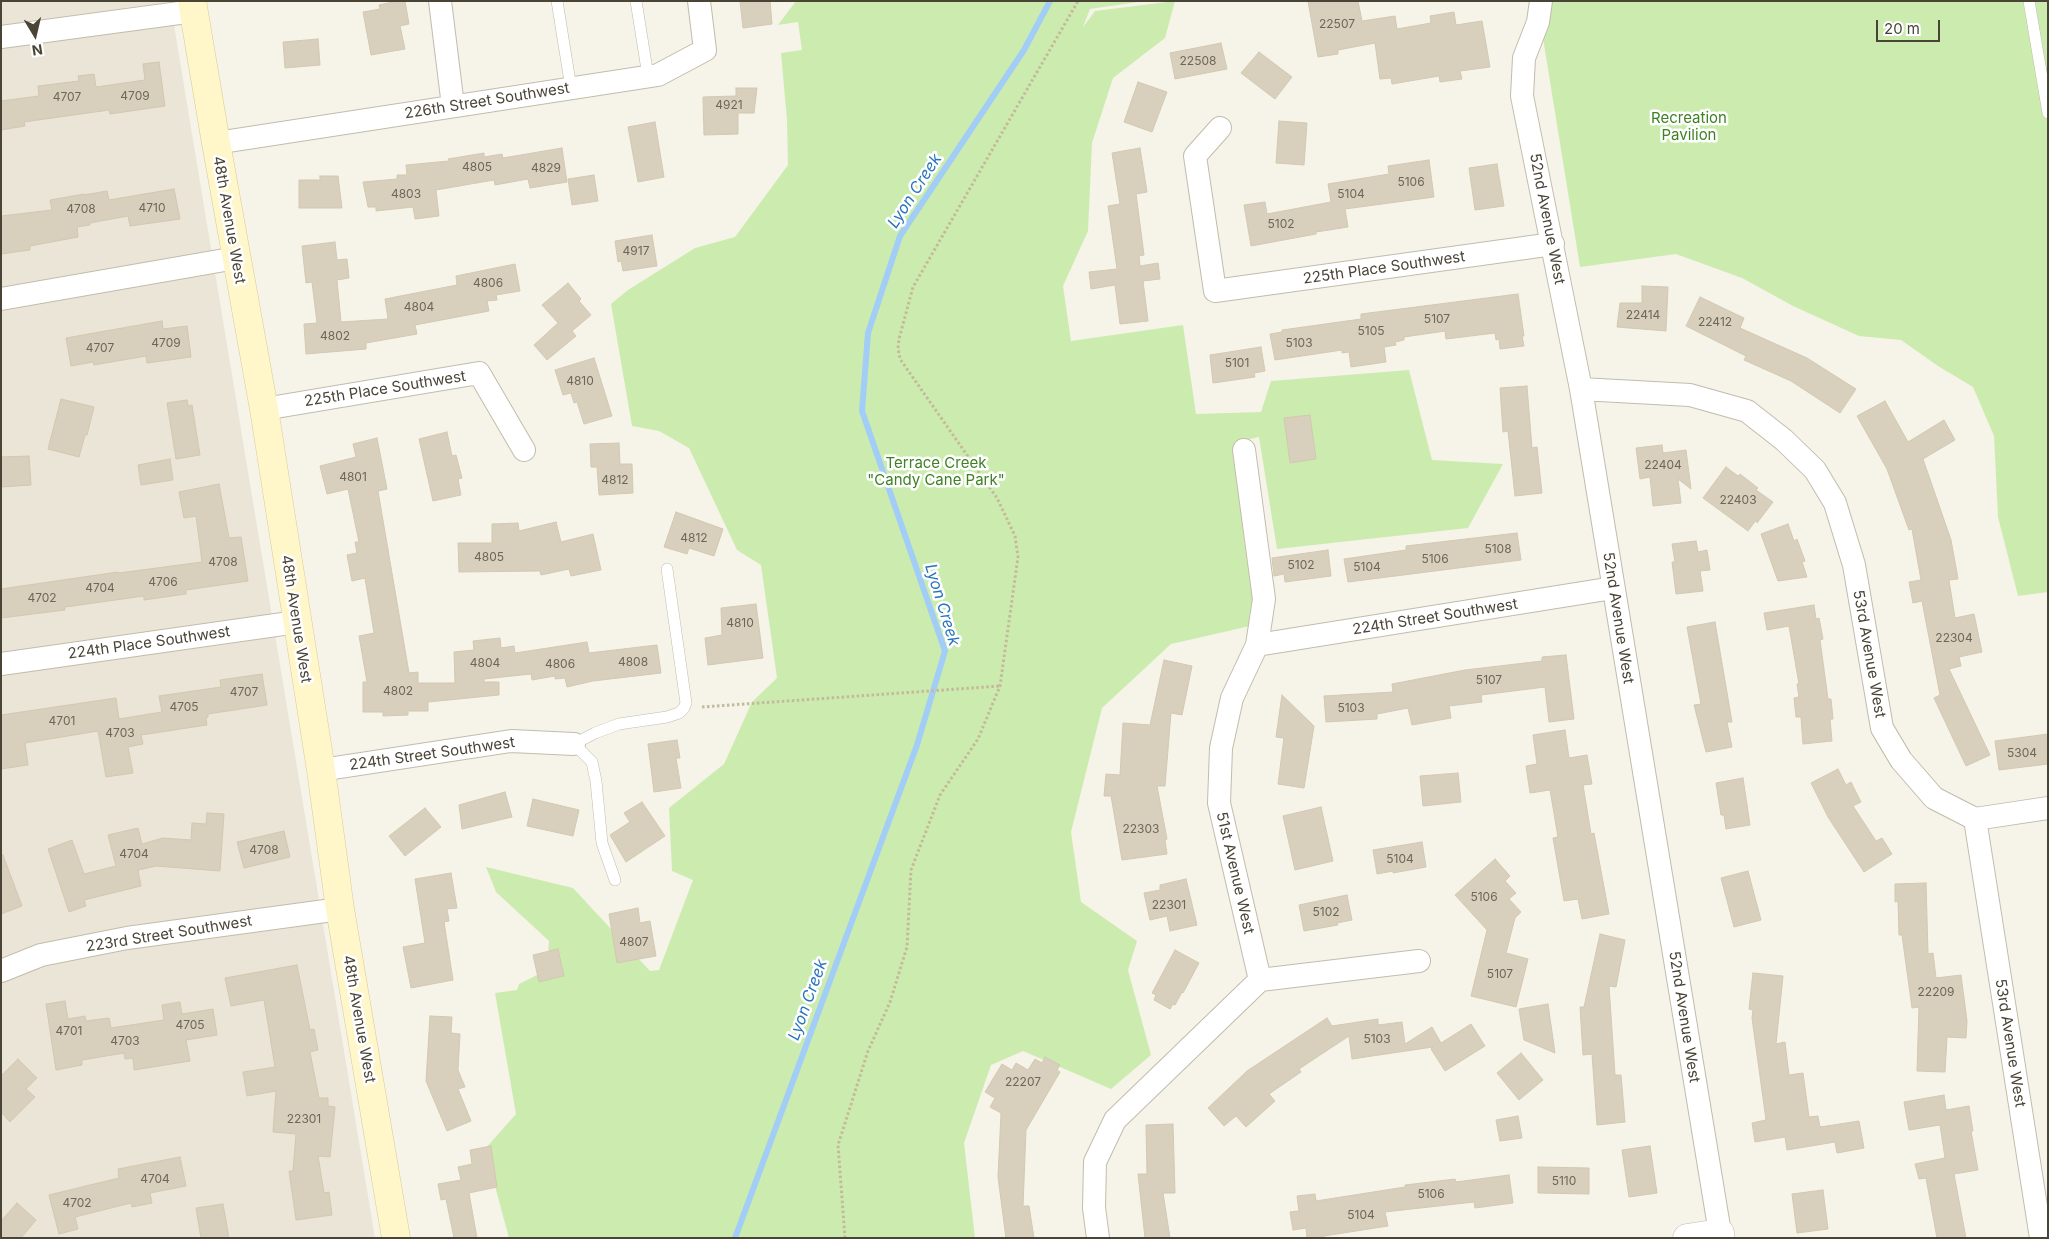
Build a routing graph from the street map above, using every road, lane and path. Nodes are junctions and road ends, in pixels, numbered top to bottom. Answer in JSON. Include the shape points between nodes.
{"nodes":[{"id":1,"x":440,"y":1,"type":"edge"},
{"id":2,"x":557,"y":1,"type":"edge"},
{"id":3,"x":636,"y":1,"type":"edge"},
{"id":4,"x":700,"y":1,"type":"edge"},
{"id":5,"x":1078,"y":1,"type":"edge"},
{"id":6,"x":1540,"y":1,"type":"edge"},
{"id":7,"x":2029,"y":1,"type":"edge"},
{"id":8,"x":193,"y":6,"type":"edge"},
{"id":9,"x":1,"y":37,"type":"edge"},
{"id":10,"x":648,"y":76,"type":"junction"},
{"id":11,"x":571,"y":88,"type":"junction"},
{"id":12,"x":452,"y":106,"type":"junction"},
{"id":13,"x":2048,"y":113,"type":"edge"},
{"id":14,"x":1220,"y":128,"type":"dead end"},
{"id":15,"x":216,"y":143,"type":"junction"},
{"id":16,"x":1553,"y":244,"type":"junction"},
{"id":17,"x":236,"y":258,"type":"junction"},
{"id":18,"x":1,"y":299,"type":"edge"},
{"id":19,"x":1581,"y":390,"type":"junction"},
{"id":20,"x":264,"y":408,"type":"junction"},
{"id":21,"x":524,"y":450,"type":"dead end"},
{"id":22,"x":1244,"y":450,"type":"dead end"},
{"id":23,"x":667,"y":569,"type":"dead end"},
{"id":24,"x":1613,"y":588,"type":"junction"},
{"id":25,"x":297,"y":622,"type":"junction"},
{"id":26,"x":1257,"y":645,"type":"junction"},
{"id":27,"x":1,"y":664,"type":"edge"},
{"id":28,"x":1000,"y":686,"type":"junction"},
{"id":29,"x":684,"y":708,"type":"junction"},
{"id":30,"x":574,"y":744,"type":"junction"},
{"id":31,"x":321,"y":770,"type":"junction"},
{"id":32,"x":2048,"y":808,"type":"edge"},
{"id":33,"x":1975,"y":820,"type":"junction"},
{"id":34,"x":615,"y":880,"type":"dead end"},
{"id":35,"x":340,"y":909,"type":"junction"},
{"id":36,"x":1419,"y":961,"type":"dead end"},
{"id":37,"x":1,"y":971,"type":"edge"},
{"id":38,"x":1260,"y":980,"type":"junction"},
{"id":39,"x":1720,"y":1235,"type":"edge"},
{"id":40,"x":396,"y":1238,"type":"edge"},
{"id":41,"x":845,"y":1238,"type":"edge"},
{"id":42,"x":1098,"y":1238,"type":"edge"},
{"id":43,"x":1686,"y":1238,"type":"edge"},
{"id":44,"x":2041,"y":1238,"type":"edge"}],
"edges":[{"from":1,"to":12,"type":"street"},
{"from":2,"to":11,"type":"lane"},
{"from":3,"to":10,"type":"lane"},
{"from":4,"to":10,"type":"street","name":"226th Street Southwest","via":[[705,50],[658,75]]},
{"from":5,"to":28,"type":"path","via":[[913,287],[898,348],[900,359],[997,498],[1015,536],[1018,557]]},
{"from":6,"to":16,"type":"street","name":"52nd Avenue West","via":[[1538,22],[1524,58],[1522,96]]},
{"from":7,"to":13,"type":"lane"},
{"from":8,"to":9,"type":"street"},
{"from":8,"to":15,"type":"main road","name":"48th Avenue West"},
{"from":10,"to":11,"type":"street","name":"226th Street Southwest"},
{"from":11,"to":12,"type":"street","name":"226th Street Southwest"},
{"from":12,"to":15,"type":"street","name":"226th Street Southwest"},
{"from":14,"to":16,"type":"street","name":"225th Place Southwest","via":[[1195,156],[1216,291]]},
{"from":15,"to":17,"type":"main road","name":"48th Avenue West"},
{"from":16,"to":19,"type":"street","name":"52nd Avenue West"},
{"from":17,"to":18,"type":"street"},
{"from":17,"to":20,"type":"main road","name":"48th Avenue West"},
{"from":19,"to":24,"type":"street","name":"52nd Avenue West"},
{"from":19,"to":33,"type":"street","name":"53rd Avenue West","via":[[1690,395],[1747,411],[1815,470],[1835,503],[1854,565],[1882,728],[1901,760],[1934,798]]},
{"from":20,"to":21,"type":"street","name":"225th Place Southwest","via":[[479,373]]},
{"from":20,"to":25,"type":"main road","name":"48th Avenue West"},
{"from":22,"to":26,"type":"street","name":"51st Avenue West","via":[[1264,599]]},
{"from":23,"to":29,"type":"lane","via":[[686,703]]},
{"from":24,"to":26,"type":"street","name":"224th Street Southwest"},
{"from":24,"to":39,"type":"street","name":"52nd Avenue West"},
{"from":25,"to":27,"type":"street","name":"224th Place Southwest"},
{"from":25,"to":31,"type":"main road","name":"48th Avenue West"},
{"from":26,"to":38,"type":"street","name":"51st Avenue West","via":[[1232,698],[1220,748],[1219,803]]},
{"from":28,"to":29,"type":"path"},
{"from":28,"to":41,"type":"path","via":[[978,739],[940,795],[911,870],[907,947],[890,1002],[868,1051],[838,1145]]},
{"from":29,"to":30,"type":"lane","via":[[667,717],[619,724]]},
{"from":30,"to":31,"type":"street","name":"224th Street Southwest","via":[[511,740]]},
{"from":30,"to":34,"type":"lane","via":[[592,762],[602,843]]},
{"from":31,"to":35,"type":"main road","name":"48th Avenue West"},
{"from":32,"to":33,"type":"street"},
{"from":33,"to":44,"type":"street","name":"53rd Avenue West"},
{"from":35,"to":37,"type":"street","name":"223rd Street Southwest","via":[[127,938],[41,955]]},
{"from":35,"to":40,"type":"main road","name":"48th Avenue West"},
{"from":36,"to":38,"type":"street"},
{"from":38,"to":42,"type":"street","via":[[1114,1120],[1095,1162],[1094,1208]]},
{"from":39,"to":43,"type":"street"}]}
